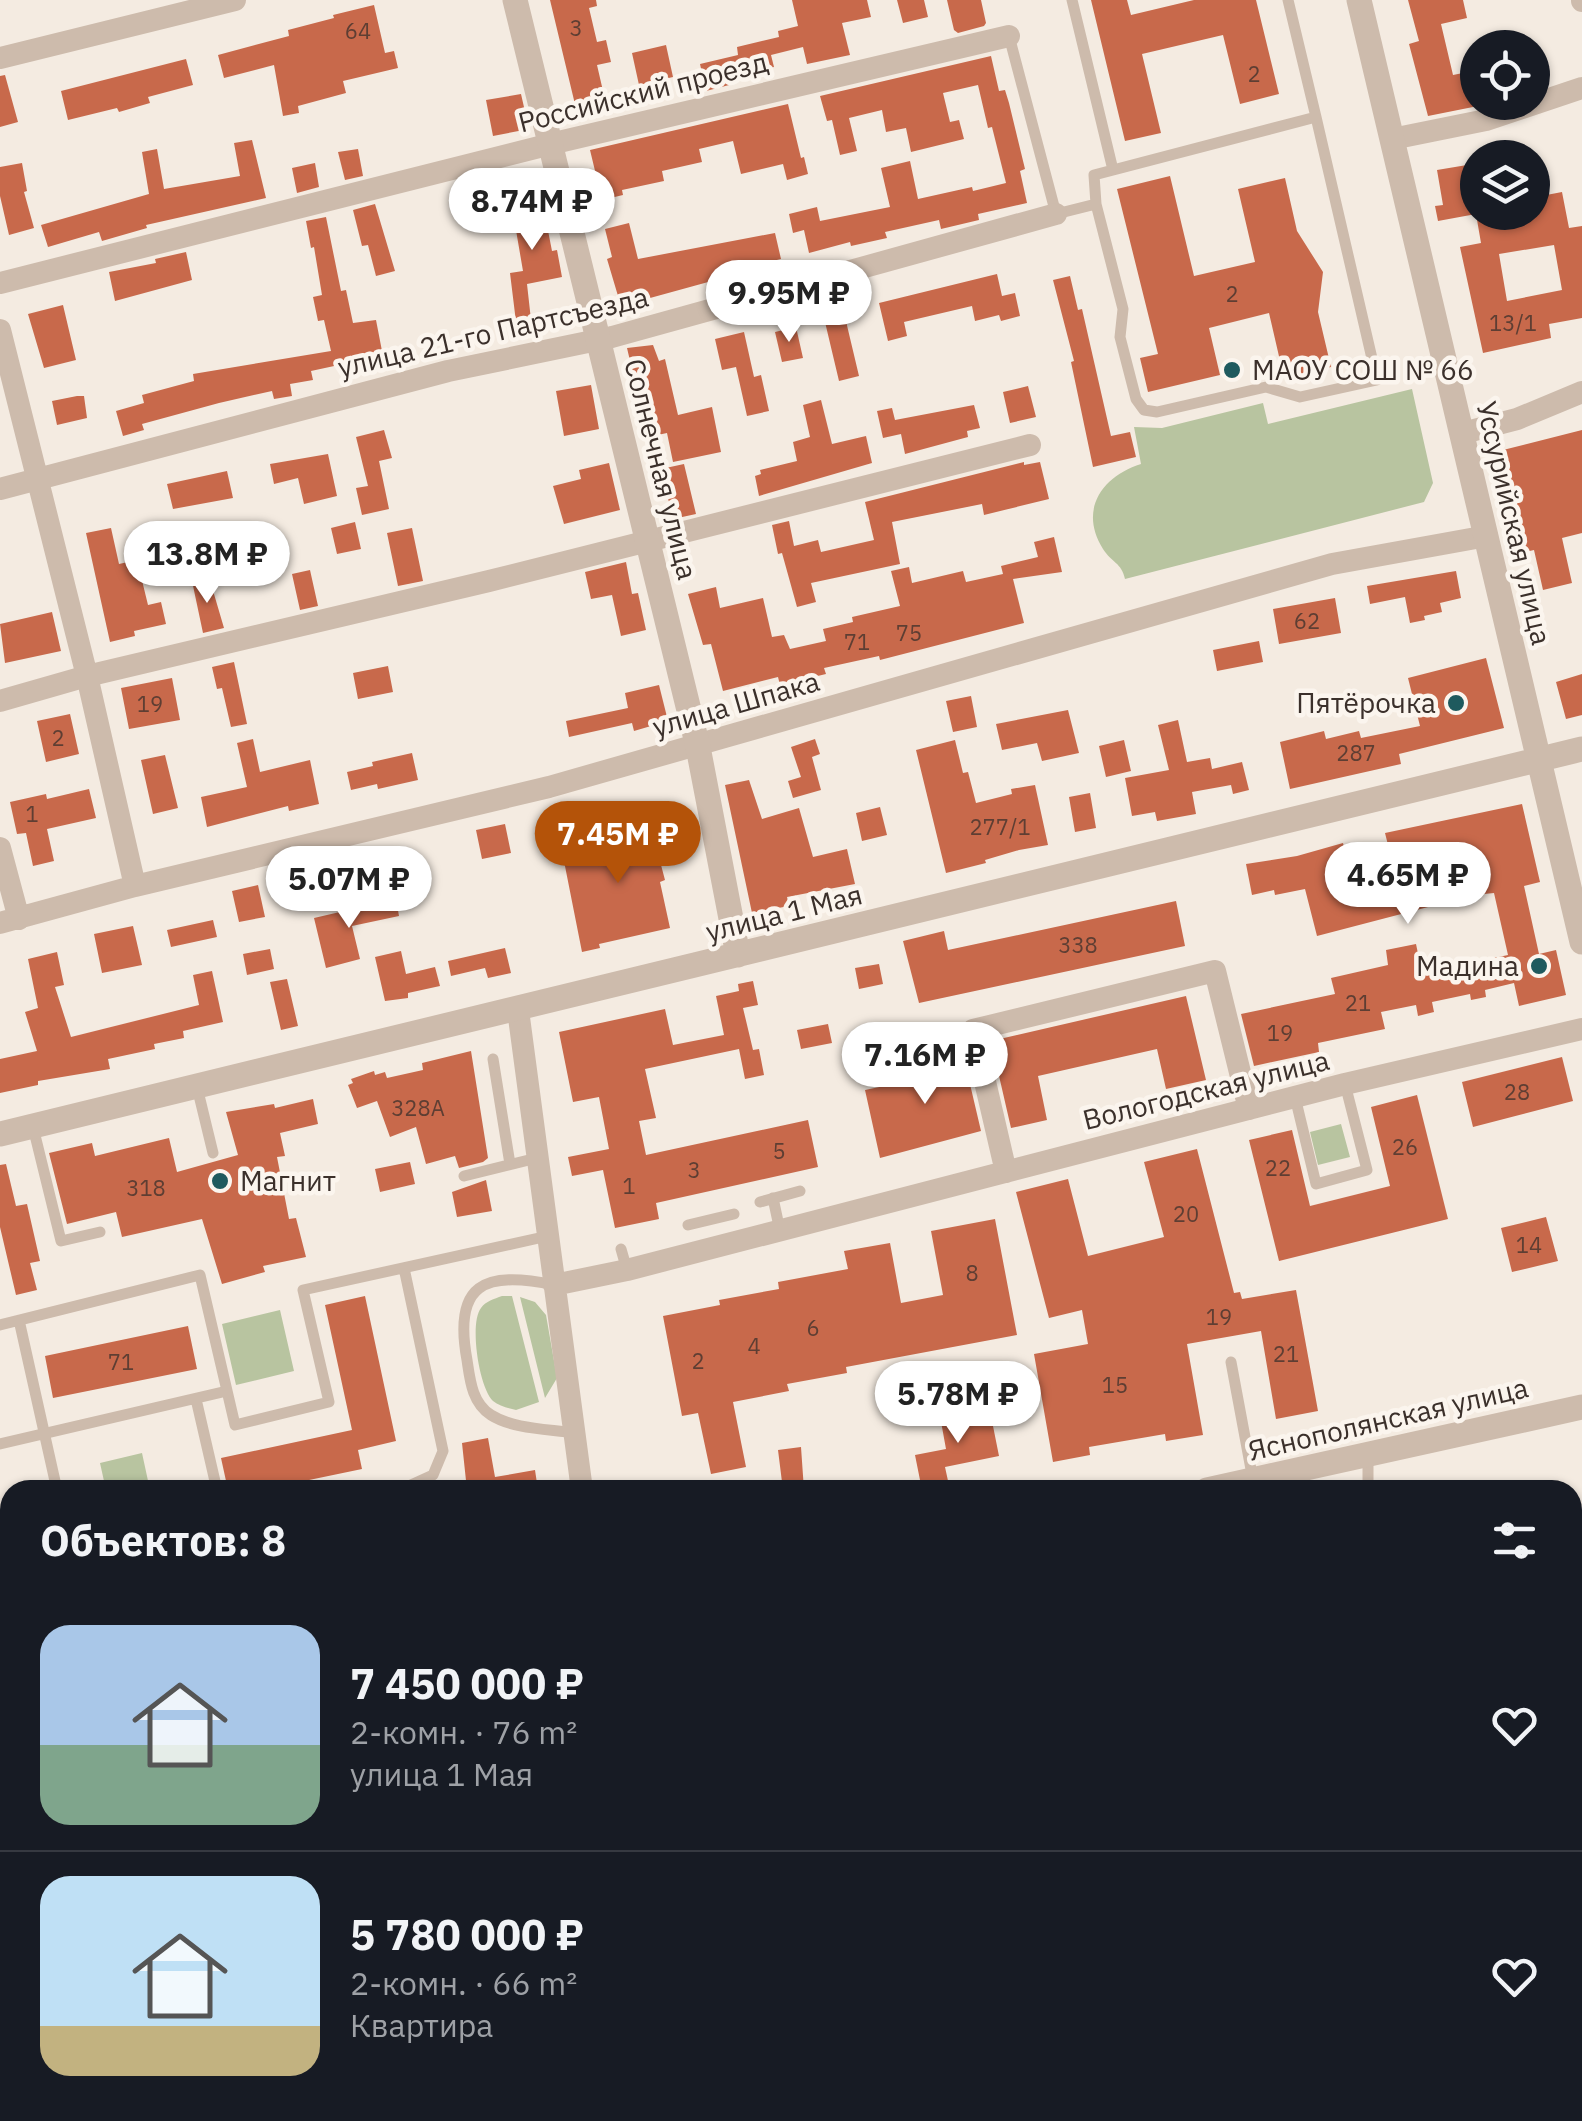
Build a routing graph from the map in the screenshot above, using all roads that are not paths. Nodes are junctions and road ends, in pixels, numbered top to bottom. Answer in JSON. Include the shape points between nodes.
{"nodes":[{"id":1,"x":235,"y":0,"type":"edge"},
{"id":2,"x":515,"y":0,"type":"edge"},
{"id":3,"x":1072,"y":0,"type":"edge"},
{"id":4,"x":1288,"y":0,"type":"edge"},
{"id":5,"x":1359,"y":0,"type":"edge"},
{"id":6,"x":1009,"y":36,"type":"joint"},
{"id":7,"x":0,"y":58,"type":"edge"},
{"id":8,"x":1582,"y":88,"type":"edge"},
{"id":9,"x":1316,"y":117,"type":"junction"},
{"id":10,"x":1392,"y":139,"type":"junction"},
{"id":11,"x":550,"y":145,"type":"junction"},
{"id":12,"x":1114,"y":170,"type":"junction"},
{"id":13,"x":1096,"y":204,"type":"junction"},
{"id":14,"x":1056,"y":214,"type":"junction"},
{"id":15,"x":0,"y":283,"type":"edge"},
{"id":16,"x":0,"y":330,"type":"edge"},
{"id":17,"x":599,"y":340,"type":"junction"},
{"id":18,"x":1582,"y":392,"type":"edge"},
{"id":19,"x":1463,"y":433,"type":"junction"},
{"id":20,"x":1030,"y":445,"type":"dead end"},
{"id":21,"x":35,"y":477,"type":"junction"},
{"id":22,"x":0,"y":488,"type":"edge"},
{"id":23,"x":1487,"y":536,"type":"junction"},
{"id":24,"x":648,"y":541,"type":"junction"},
{"id":25,"x":87,"y":676,"type":"junction"},
{"id":26,"x":0,"y":701,"type":"edge"},
{"id":27,"x":698,"y":747,"type":"junction"},
{"id":28,"x":1582,"y":750,"type":"edge"},
{"id":29,"x":1538,"y":760,"type":"junction"},
{"id":30,"x":0,"y":848,"type":"edge"},
{"id":31,"x":136,"y":886,"type":"junction"},
{"id":32,"x":10,"y":921,"type":"edge"},
{"id":33,"x":1582,"y":942,"type":"edge"},
{"id":34,"x":738,"y":955,"type":"junction"},
{"id":35,"x":518,"y":1010,"type":"junction"},
{"id":36,"x":1582,"y":1029,"type":"edge"},
{"id":37,"x":493,"y":1060,"type":"dead end"},
{"id":38,"x":1345,"y":1084,"type":"junction"},
{"id":39,"x":197,"y":1088,"type":"junction"},
{"id":40,"x":1295,"y":1098,"type":"junction"},
{"id":41,"x":1250,"y":1109,"type":"junction"},
{"id":42,"x":34,"y":1126,"type":"junction"},
{"id":43,"x":0,"y":1134,"type":"edge"},
{"id":44,"x":213,"y":1152,"type":"dead end"},
{"id":45,"x":537,"y":1158,"type":"junction"},
{"id":46,"x":510,"y":1164,"type":"junction"},
{"id":47,"x":1006,"y":1172,"type":"junction"},
{"id":48,"x":464,"y":1176,"type":"dead end"},
{"id":49,"x":800,"y":1192,"type":"dead end"},
{"id":50,"x":734,"y":1214,"type":"dead end"},
{"id":51,"x":716,"y":1218,"type":"junction"},
{"id":52,"x":688,"y":1225,"type":"dead end"},
{"id":53,"x":780,"y":1231,"type":"junction"},
{"id":54,"x":100,"y":1232,"type":"dead end"},
{"id":55,"x":548,"y":1236,"type":"junction"},
{"id":56,"x":722,"y":1246,"type":"junction"},
{"id":57,"x":404,"y":1268,"type":"junction"},
{"id":58,"x":554,"y":1284,"type":"junction"},
{"id":59,"x":19,"y":1320,"type":"junction"},
{"id":60,"x":0,"y":1324,"type":"edge"},
{"id":61,"x":1231,"y":1362,"type":"dead end"},
{"id":62,"x":227,"y":1391,"type":"junction"},
{"id":63,"x":196,"y":1400,"type":"junction"},
{"id":64,"x":1582,"y":1407,"type":"edge"},
{"id":65,"x":44,"y":1433,"type":"junction"},
{"id":66,"x":574,"y":1434,"type":"junction"},
{"id":67,"x":0,"y":1444,"type":"edge"},
{"id":68,"x":1368,"y":1455,"type":"junction"},
{"id":69,"x":55,"y":1480,"type":"edge"},
{"id":70,"x":215,"y":1480,"type":"edge"},
{"id":71,"x":422,"y":1480,"type":"edge"},
{"id":72,"x":581,"y":1480,"type":"edge"},
{"id":73,"x":1267,"y":1480,"type":"edge"},
{"id":74,"x":1275,"y":1480,"type":"edge"},
{"id":75,"x":1368,"y":1480,"type":"edge"}],
"edges":[{"from":1,"to":7,"type":"street"},
{"from":2,"to":11,"type":"street","name":"Солнечная улица"},
{"from":3,"to":12,"type":"lane"},
{"from":4,"to":9,"type":"lane"},
{"from":5,"to":10,"type":"street","name":"Уссурийская улица"},
{"from":6,"to":11,"type":"street","name":"Российский проезд"},
{"from":6,"to":14,"type":"lane"},
{"from":8,"to":10,"type":"street","via":[[1486,120]]},
{"from":9,"to":12,"type":"lane"},
{"from":9,"to":13,"type":"lane","via":[[1377,380],[1300,397],[1266,387],[1144,410],[1120,336],[1123,309]]},
{"from":10,"to":19,"type":"street","name":"Уссурийская улица"},
{"from":11,"to":15,"type":"street","name":"Российский проезд"},
{"from":11,"to":17,"type":"street","name":"Солнечная улица"},
{"from":12,"to":13,"type":"lane","via":[[1094,175]]},
{"from":13,"to":14,"type":"lane"},
{"from":14,"to":17,"type":"street","name":"улица 21-го Партсъезда"},
{"from":16,"to":21,"type":"street"},
{"from":17,"to":21,"type":"street","name":"улица 21-го Партсъезда","via":[[448,371]]},
{"from":17,"to":24,"type":"street","name":"Солнечная улица"},
{"from":18,"to":19,"type":"street"},
{"from":19,"to":23,"type":"street","name":"Уссурийская улица"},
{"from":20,"to":24,"type":"street"},
{"from":21,"to":22,"type":"street","name":"улица 21-го Партсъезда"},
{"from":21,"to":25,"type":"street"},
{"from":23,"to":27,"type":"street","name":"улица Шпака","via":[[1332,564]]},
{"from":23,"to":29,"type":"street","name":"Уссурийская улица"},
{"from":24,"to":25,"type":"street"},
{"from":24,"to":27,"type":"street","name":"Солнечная улица"},
{"from":25,"to":26,"type":"street"},
{"from":25,"to":31,"type":"street"},
{"from":27,"to":31,"type":"street","name":"улица Шпака"},
{"from":27,"to":34,"type":"street","name":"Солнечная улица"},
{"from":28,"to":29,"type":"street","name":"улица 1 Мая"},
{"from":29,"to":33,"type":"street","name":"Уссурийская улица"},
{"from":29,"to":34,"type":"street","name":"улица 1 Мая"},
{"from":30,"to":32,"type":"street"},
{"from":31,"to":32,"type":"street","name":"улица Шпака"},
{"from":34,"to":35,"type":"street","name":"улица 1 Мая"},
{"from":35,"to":39,"type":"street","name":"улица 1 Мая"},
{"from":35,"to":45,"type":"street"},
{"from":36,"to":38,"type":"street","name":"Вологодская улица"},
{"from":37,"to":46,"type":"lane"},
{"from":38,"to":40,"type":"street","name":"Вологодская улица"},
{"from":38,"to":40,"type":"lane","via":[[1366,1170],[1316,1184]]},
{"from":39,"to":42,"type":"street","name":"улица 1 Мая"},
{"from":39,"to":44,"type":"lane"},
{"from":40,"to":41,"type":"street","name":"Вологодская улица"},
{"from":41,"to":47,"type":"street","name":"Вологодская улица"},
{"from":41,"to":47,"type":"street","via":[[1215,972],[973,1030]]},
{"from":42,"to":43,"type":"street","name":"улица 1 Мая"},
{"from":42,"to":54,"type":"lane","via":[[61,1241]]},
{"from":45,"to":46,"type":"lane"},
{"from":45,"to":55,"type":"street"},
{"from":46,"to":48,"type":"lane"},
{"from":47,"to":53,"type":"street","name":"Вологодская улица"},
{"from":49,"to":53,"type":"lane","via":[[767,1200]]},
{"from":50,"to":51,"type":"lane"},
{"from":51,"to":52,"type":"lane"},
{"from":51,"to":56,"type":"lane"},
{"from":53,"to":56,"type":"street","name":"Вологодская улица"},
{"from":55,"to":57,"type":"lane"},
{"from":55,"to":58,"type":"street"},
{"from":56,"to":58,"type":"street","name":"Вологодская улица","via":[[624,1260]]},
{"from":57,"to":62,"type":"lane","via":[[303,1290],[329,1402],[235,1425]]},
{"from":57,"to":71,"type":"lane","via":[[443,1451],[433,1475]]},
{"from":58,"to":66,"type":"street"},
{"from":58,"to":66,"type":"lane","via":[[506,1279],[475,1290],[465,1304],[462,1336],[471,1386],[485,1410],[508,1422]]},
{"from":59,"to":60,"type":"lane"},
{"from":59,"to":62,"type":"lane","via":[[200,1275]]},
{"from":59,"to":65,"type":"lane"},
{"from":61,"to":73,"type":"lane"},
{"from":62,"to":63,"type":"lane"},
{"from":63,"to":65,"type":"lane"},
{"from":63,"to":70,"type":"lane"},
{"from":64,"to":68,"type":"street","name":"Яснополянская улица"},
{"from":65,"to":67,"type":"lane"},
{"from":65,"to":69,"type":"lane"},
{"from":66,"to":72,"type":"street"},
{"from":68,"to":74,"type":"street","name":"Яснополянская улица"},
{"from":68,"to":75,"type":"lane"}]}
